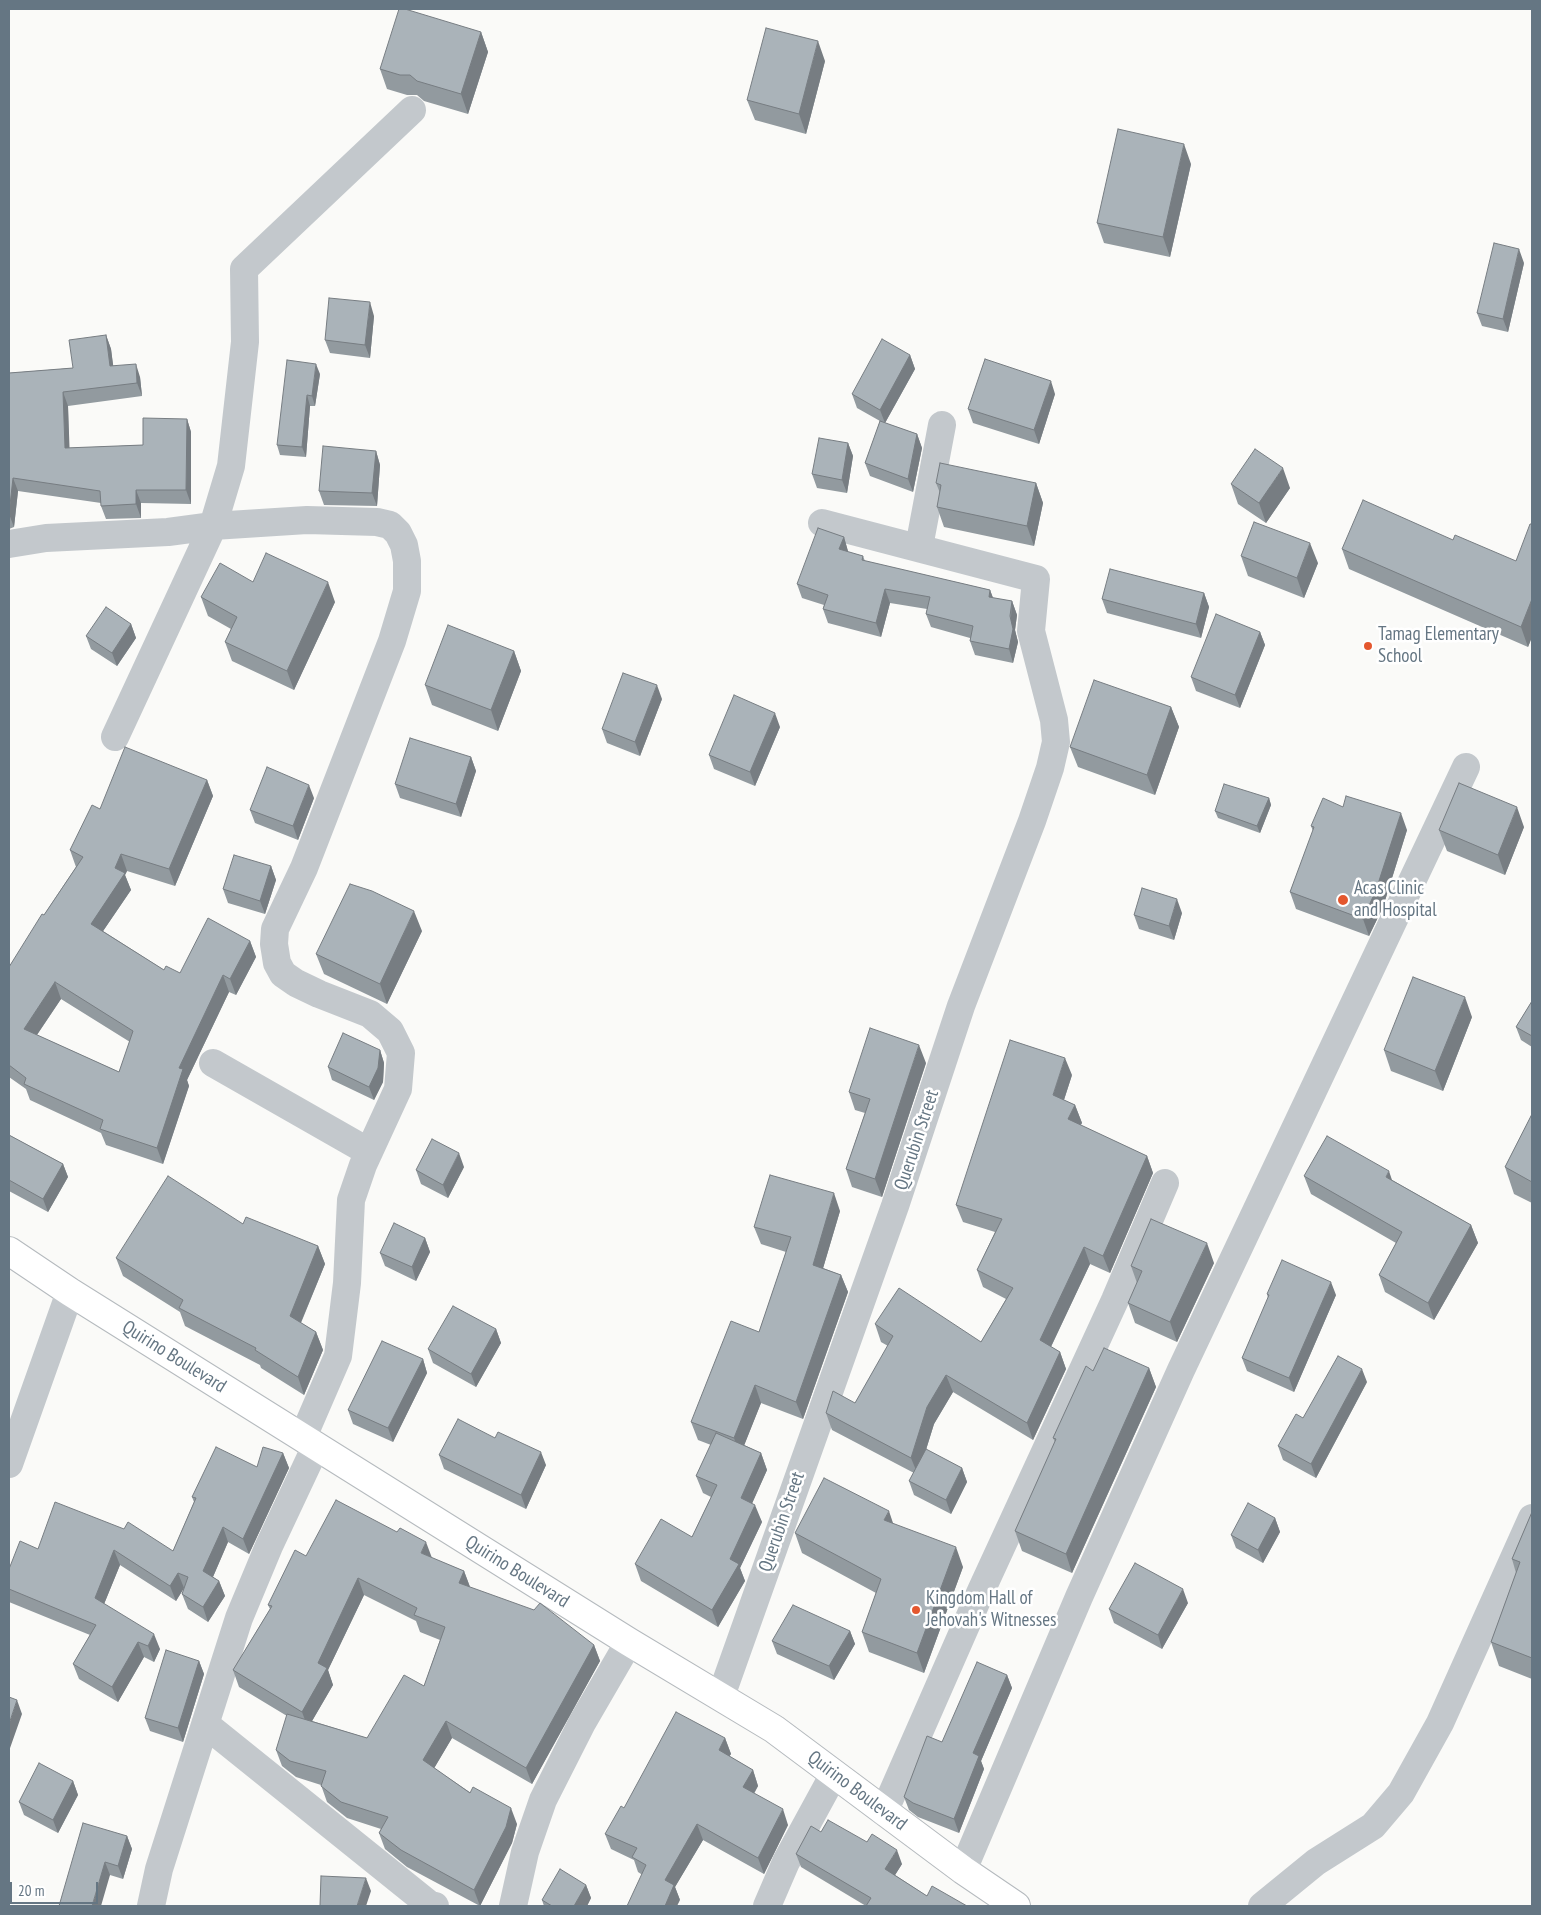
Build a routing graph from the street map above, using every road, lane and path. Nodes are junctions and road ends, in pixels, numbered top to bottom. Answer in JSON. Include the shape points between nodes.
{"nodes":[{"id":1,"x":412,"y":110,"type":"dead end"},
{"id":2,"x":942,"y":425,"type":"dead end"},
{"id":3,"x":822,"y":523,"type":"dead end"},
{"id":4,"x":212,"y":526,"type":"junction"},
{"id":5,"x":9,"y":544,"type":"edge"},
{"id":6,"x":919,"y":547,"type":"junction"},
{"id":7,"x":116,"y":737,"type":"dead end"},
{"id":8,"x":1466,"y":767,"type":"dead end"},
{"id":9,"x":214,"y":1062,"type":"dead end"},
{"id":10,"x":369,"y":1152,"type":"junction"},
{"id":11,"x":1165,"y":1183,"type":"dead end"},
{"id":12,"x":9,"y":1251,"type":"edge"},
{"id":13,"x":70,"y":1292,"type":"junction"},
{"id":14,"x":310,"y":1441,"type":"junction"},
{"id":15,"x":9,"y":1464,"type":"edge"},
{"id":16,"x":1532,"y":1518,"type":"edge"},
{"id":17,"x":630,"y":1642,"type":"junction"},
{"id":18,"x":721,"y":1696,"type":"junction"},
{"id":19,"x":205,"y":1724,"type":"junction"},
{"id":20,"x":834,"y":1774,"type":"junction"},
{"id":21,"x":884,"y":1812,"type":"junction"},
{"id":22,"x":963,"y":1870,"type":"junction"},
{"id":23,"x":401,"y":1895,"type":"edge"},
{"id":24,"x":156,"y":1904,"type":"edge"},
{"id":25,"x":435,"y":1906,"type":"edge"},
{"id":26,"x":513,"y":1906,"type":"edge"},
{"id":27,"x":767,"y":1906,"type":"edge"},
{"id":28,"x":1016,"y":1906,"type":"edge"},
{"id":29,"x":1262,"y":1906,"type":"edge"}],
"edges":[{"from":1,"to":4,"type":"street","via":[[244,269],[245,342],[232,466]]},
{"from":2,"to":6,"type":"street"},
{"from":3,"to":6,"type":"street"},
{"from":4,"to":5,"type":"street","via":[[168,532],[46,538]]},
{"from":4,"to":7,"type":"street"},
{"from":4,"to":10,"type":"street","via":[[307,520],[377,522],[390,525],[404,545],[406,591],[392,641],[304,868],[275,929],[274,944],[277,963],[283,974],[319,994],[370,1014],[390,1031],[398,1045],[401,1053],[398,1089]]},
{"from":6,"to":18,"type":"street","name":"Querubin Street","via":[[1036,579],[1031,631],[1054,720],[1056,742],[1050,768],[962,1006],[895,1206]]},
{"from":8,"to":22,"type":"street","via":[[1181,1370],[1079,1597]]},
{"from":9,"to":10,"type":"street"},
{"from":10,"to":14,"type":"street","via":[[351,1200],[348,1283],[338,1356]]},
{"from":11,"to":21,"type":"street"},
{"from":12,"to":13,"type":"main road","name":"Quirino Boulevard"},
{"from":13,"to":14,"type":"main road","name":"Quirino Boulevard"},
{"from":13,"to":15,"type":"street"},
{"from":14,"to":17,"type":"main road","name":"Quirino Boulevard"},
{"from":14,"to":19,"type":"street","via":[[239,1618]]},
{"from":16,"to":29,"type":"street","via":[[1440,1723],[1401,1793],[1373,1826],[1316,1862]]},
{"from":17,"to":18,"type":"main road","name":"Quirino Boulevard"},
{"from":17,"to":26,"type":"street","via":[[582,1723],[543,1800],[525,1852]]},
{"from":18,"to":20,"type":"main road","name":"Quirino Boulevard","via":[[774,1729]]},
{"from":19,"to":23,"type":"street"},
{"from":19,"to":24,"type":"street","via":[[159,1869]]},
{"from":20,"to":21,"type":"main road","name":"Quirino Boulevard"},
{"from":20,"to":27,"type":"street","via":[[786,1862]]},
{"from":21,"to":22,"type":"main road","name":"Quirino Boulevard"},
{"from":22,"to":28,"type":"main road","name":"Quirino Boulevard"},
{"from":23,"to":25,"type":"street"}]}
